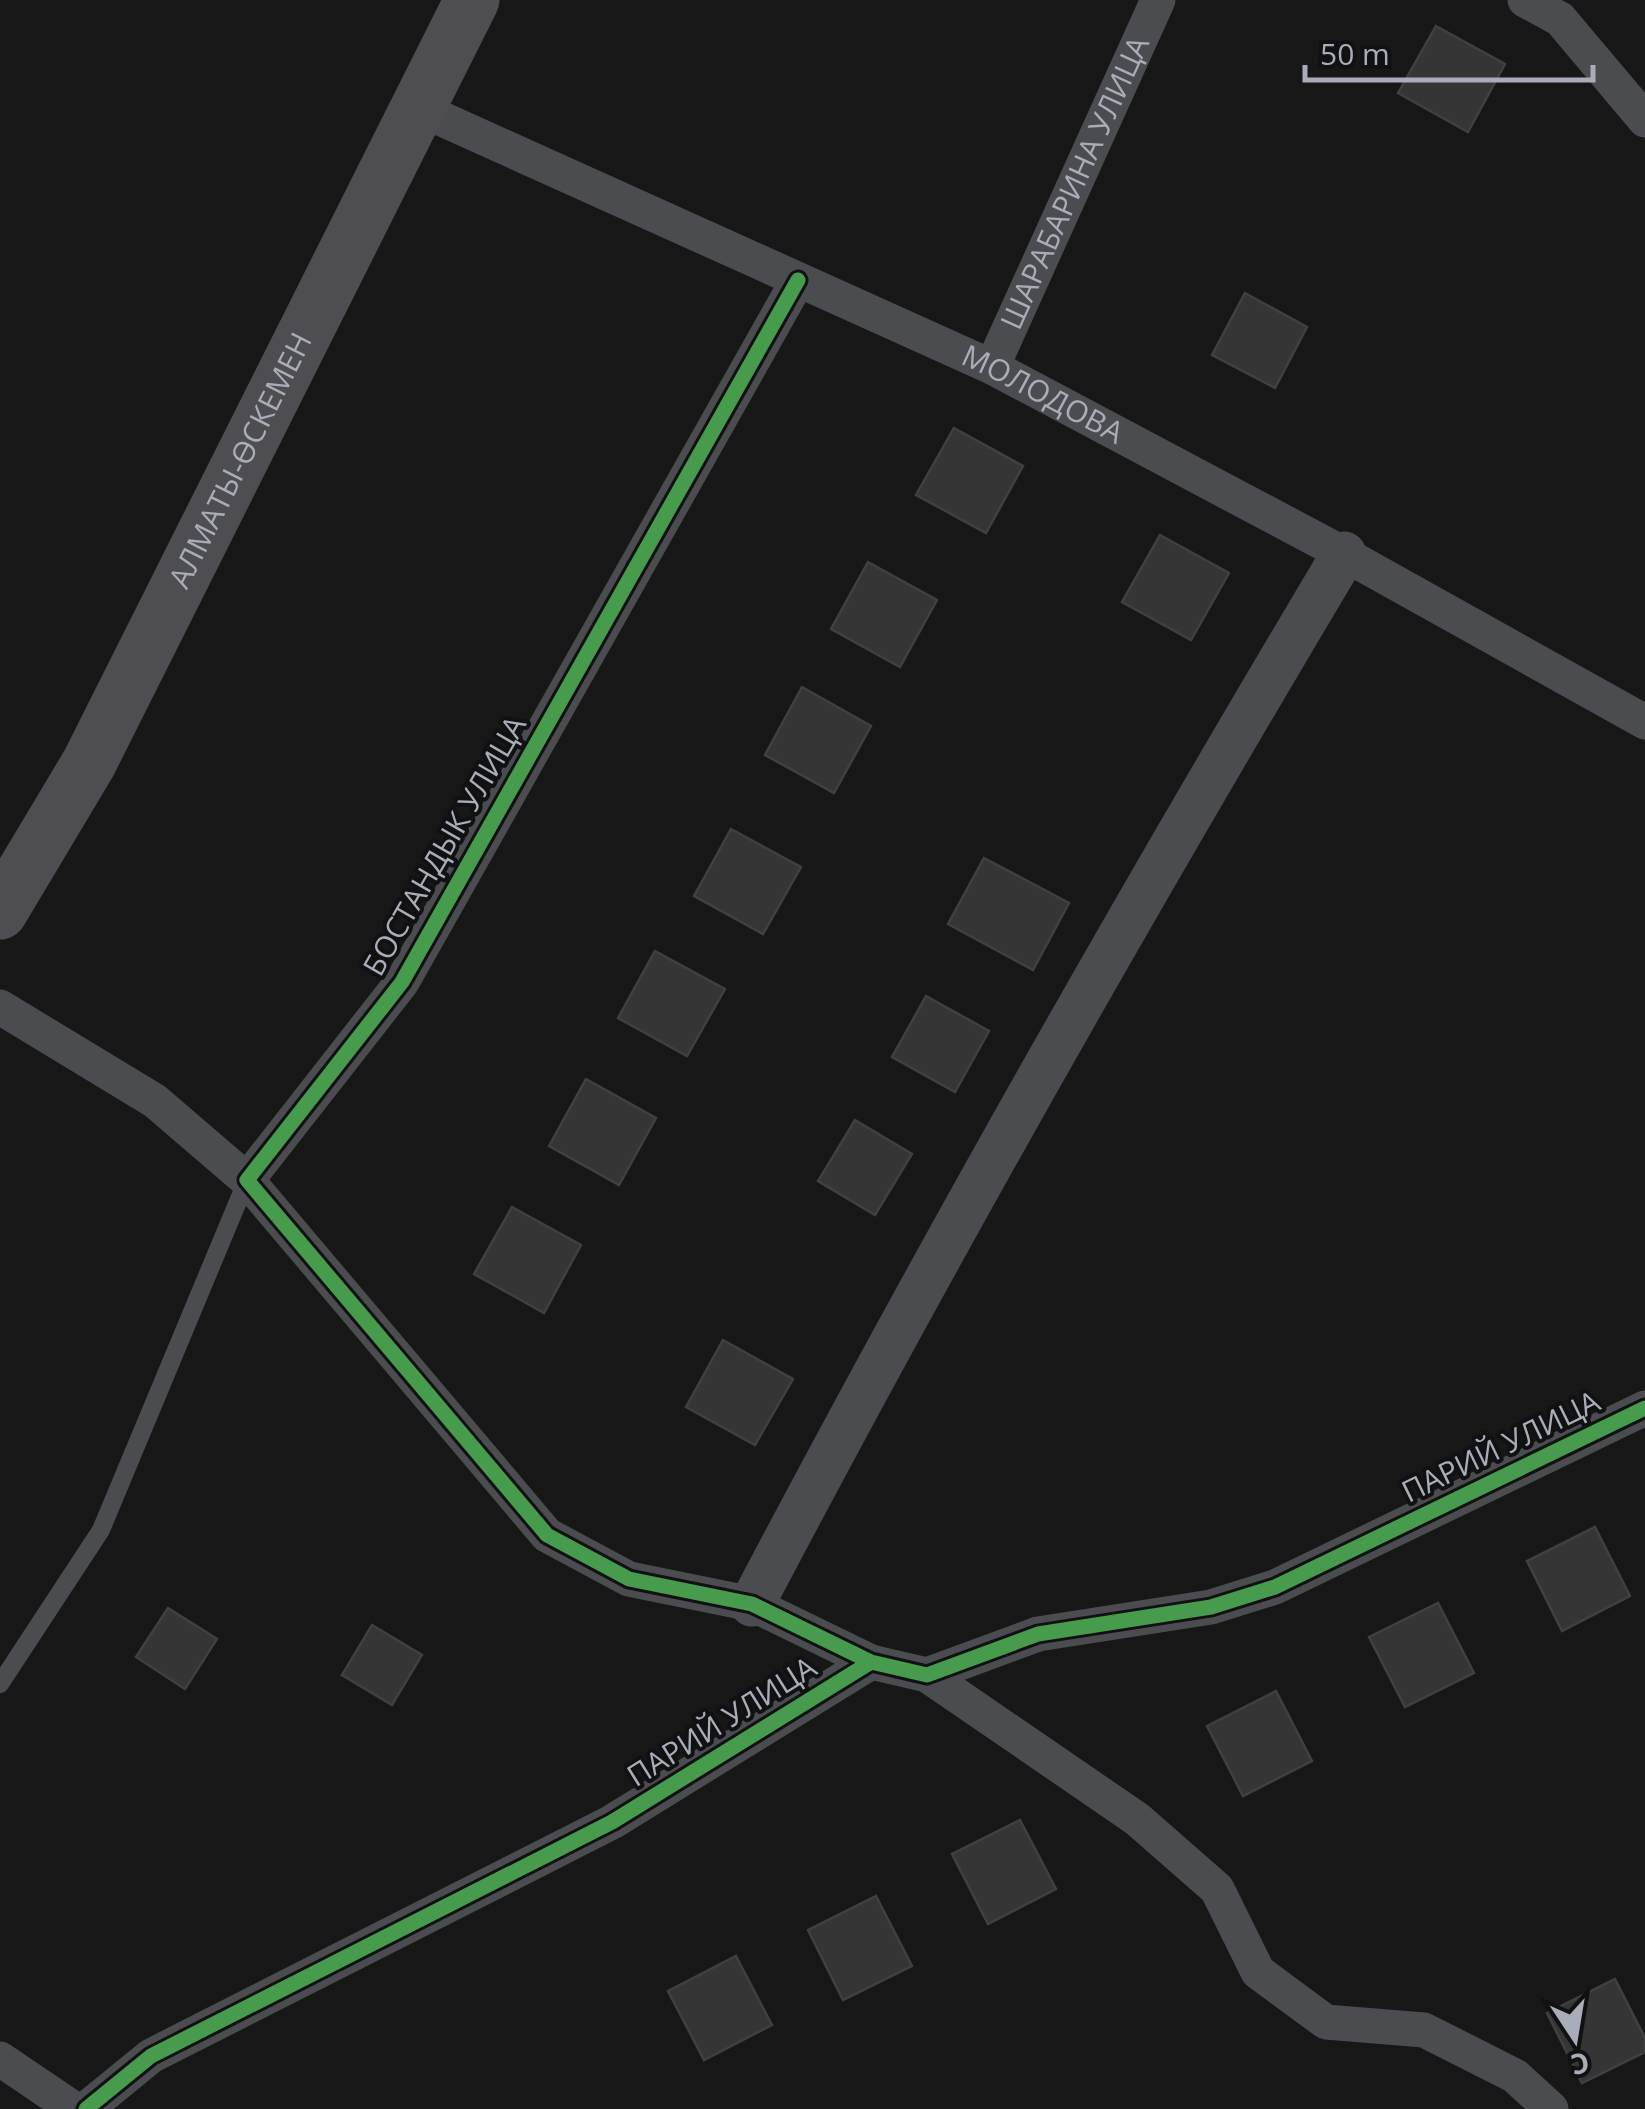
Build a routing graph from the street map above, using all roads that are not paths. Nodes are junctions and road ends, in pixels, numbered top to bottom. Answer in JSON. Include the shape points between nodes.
{"nodes":[{"id":1,"x":472,"y":0,"type":"edge"},
{"id":2,"x":1158,"y":0,"type":"edge"},
{"id":3,"x":1525,"y":0,"type":"edge"},
{"id":4,"x":420,"y":109,"type":"junction"},
{"id":5,"x":1645,"y":120,"type":"edge"},
{"id":6,"x":798,"y":280,"type":"junction"},
{"id":7,"x":992,"y":367,"type":"junction"},
{"id":8,"x":1344,"y":554,"type":"junction"},
{"id":9,"x":1645,"y":722,"type":"edge"},
{"id":10,"x":0,"y":912,"type":"edge"},
{"id":11,"x":0,"y":1007,"type":"edge"},
{"id":12,"x":248,"y":1180,"type":"junction"},
{"id":13,"x":1645,"y":1408,"type":"edge"},
{"id":14,"x":752,"y":1604,"type":"junction"},
{"id":15,"x":872,"y":1662,"type":"junction"},
{"id":16,"x":927,"y":1675,"type":"junction"},
{"id":17,"x":0,"y":1684,"type":"edge"},
{"id":18,"x":0,"y":2059,"type":"edge"},
{"id":19,"x":74,"y":2109,"type":"edge"},
{"id":20,"x":86,"y":2109,"type":"edge"},
{"id":21,"x":1551,"y":2109,"type":"edge"}],
"edges":[{"from":1,"to":4,"type":"highway","name":"АЛМАТЫ-ӨСКЕМЕН"},
{"from":2,"to":7,"type":"street","name":"ШАРАБАРИНА УЛИЦА"},
{"from":3,"to":5,"type":"street","via":[[1560,19]]},
{"from":4,"to":6,"type":"street","name":"МОЛОДОВА"},
{"from":4,"to":10,"type":"highway","name":"АЛМАТЫ-ӨСКЕМЕН","via":[[88,763]]},
{"from":6,"to":7,"type":"street","name":"МОЛОДОВА"},
{"from":6,"to":12,"type":"street","name":"БОСТАНДЫК УЛИЦА","via":[[402,982]]},
{"from":7,"to":8,"type":"street","name":"МОЛОДОВА"},
{"from":8,"to":9,"type":"street","name":"МОЛОДОВА"},
{"from":8,"to":14,"type":"street","via":[[861,1397]]},
{"from":11,"to":12,"type":"street","via":[[155,1101]]},
{"from":12,"to":14,"type":"street","via":[[547,1535],[628,1579]]},
{"from":12,"to":17,"type":"lane","via":[[100,1530]]},
{"from":13,"to":16,"type":"street","name":"ПАРИЙ УЛИЦА","via":[[1275,1587],[1211,1607],[1038,1634]]},
{"from":14,"to":15,"type":"street"},
{"from":15,"to":16,"type":"street"},
{"from":15,"to":20,"type":"street","name":"ПАРИЙ УЛИЦА","via":[[612,1822],[151,2056]]},
{"from":16,"to":21,"type":"street","via":[[1150,1831],[1217,1889],[1258,1972],[1326,2022],[1424,2030],[1514,2076]]},
{"from":18,"to":19,"type":"street"}]}
